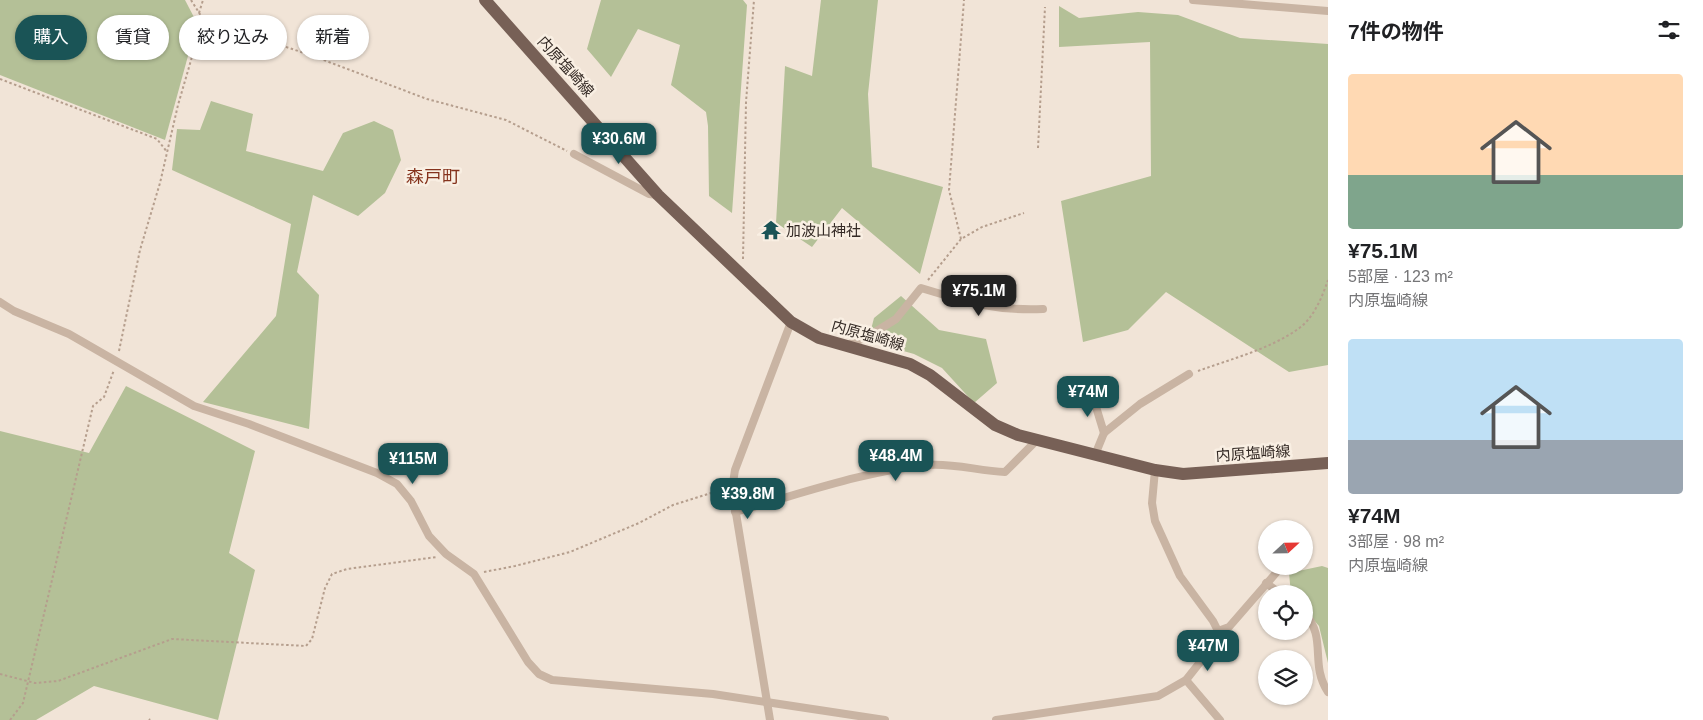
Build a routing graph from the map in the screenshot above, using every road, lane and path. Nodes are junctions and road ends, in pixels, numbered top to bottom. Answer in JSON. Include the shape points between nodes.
{"nodes":[{"id":1,"x":191,"y":0,"type":"edge"},
{"id":2,"x":203,"y":0,"type":"edge"},
{"id":3,"x":485,"y":0,"type":"edge"},
{"id":4,"x":754,"y":0,"type":"edge"},
{"id":5,"x":964,"y":0,"type":"edge"},
{"id":6,"x":1193,"y":0,"type":"edge"},
{"id":7,"x":1301,"y":0,"type":"edge"},
{"id":8,"x":1231,"y":2,"type":"edge"},
{"id":9,"x":1046,"y":7,"type":"dead end"},
{"id":10,"x":1300,"y":10,"type":"junction"},
{"id":11,"x":1328,"y":11,"type":"edge"},
{"id":12,"x":199,"y":13,"type":"joint"},
{"id":13,"x":287,"y":47,"type":"edge"},
{"id":14,"x":192,"y":60,"type":"edge"},
{"id":15,"x":0,"y":79,"type":"edge"},
{"id":16,"x":1038,"y":148,"type":"dead end"},
{"id":17,"x":167,"y":152,"type":"junction"},
{"id":18,"x":574,"y":154,"type":"joint"},
{"id":19,"x":658,"y":195,"type":"junction"},
{"id":20,"x":1024,"y":214,"type":"dead end"},
{"id":21,"x":961,"y":239,"type":"junction"},
{"id":22,"x":742,"y":276,"type":"junction"},
{"id":23,"x":1328,"y":280,"type":"edge"},
{"id":24,"x":921,"y":288,"type":"junction"},
{"id":25,"x":0,"y":302,"type":"edge"},
{"id":26,"x":1043,"y":310,"type":"dead end"},
{"id":27,"x":790,"y":322,"type":"junction"},
{"id":28,"x":844,"y":346,"type":"junction"},
{"id":29,"x":117,"y":362,"type":"junction"},
{"id":30,"x":1189,"y":374,"type":"joint"},
{"id":31,"x":1093,"y":397,"type":"dead end"},
{"id":32,"x":1104,"y":433,"type":"junction"},
{"id":33,"x":1036,"y":440,"type":"junction"},
{"id":34,"x":1095,"y":455,"type":"junction"},
{"id":35,"x":1328,"y":463,"type":"edge"},
{"id":36,"x":1155,"y":470,"type":"junction"},
{"id":37,"x":732,"y":489,"type":"junction"},
{"id":38,"x":735,"y":512,"type":"junction"},
{"id":39,"x":446,"y":554,"type":"junction"},
{"id":40,"x":474,"y":574,"type":"junction"},
{"id":41,"x":1274,"y":575,"type":"edge"},
{"id":42,"x":1266,"y":583,"type":"junction"},
{"id":43,"x":1269,"y":585,"type":"edge"},
{"id":44,"x":1313,"y":623,"type":"edge"},
{"id":45,"x":1218,"y":632,"type":"junction"},
{"id":46,"x":0,"y":674,"type":"edge"},
{"id":47,"x":1186,"y":680,"type":"junction"},
{"id":48,"x":27,"y":681,"type":"junction"},
{"id":49,"x":1328,"y":692,"type":"edge"},
{"id":50,"x":768,"y":701,"type":"junction"},
{"id":51,"x":10,"y":720,"type":"edge"},
{"id":52,"x":770,"y":720,"type":"edge"},
{"id":53,"x":885,"y":720,"type":"edge"},
{"id":54,"x":996,"y":720,"type":"edge"},
{"id":55,"x":1220,"y":720,"type":"edge"}],
"edges":[{"from":1,"to":12,"type":"path"},
{"from":2,"to":12,"type":"path"},
{"from":3,"to":19,"type":"main road","name":"内原塩崎線"},
{"from":4,"to":22,"type":"path","via":[[746,102]]},
{"from":5,"to":21,"type":"path","via":[[949,190]]},
{"from":6,"to":8,"type":"street"},
{"from":7,"to":10,"type":"street"},
{"from":8,"to":10,"type":"street"},
{"from":9,"to":16,"type":"path"},
{"from":10,"to":11,"type":"street"},
{"from":13,"to":18,"type":"path","via":[[427,98],[506,120]]},
{"from":14,"to":17,"type":"path"},
{"from":15,"to":17,"type":"path","via":[[157,140]]},
{"from":17,"to":29,"type":"path","via":[[140,250]]},
{"from":18,"to":19,"type":"street","via":[[649,194]]},
{"from":19,"to":22,"type":"main road","name":"内原塩崎線"},
{"from":20,"to":21,"type":"path","via":[[982,227]]},
{"from":21,"to":24,"type":"path"},
{"from":22,"to":27,"type":"main road","name":"内原塩崎線"},
{"from":23,"to":30,"type":"path","via":[[1315,309],[1300,328],[1275,342]]},
{"from":24,"to":26,"type":"street","via":[[979,305],[1009,310]]},
{"from":24,"to":28,"type":"street","via":[[896,319]]},
{"from":25,"to":29,"type":"street","via":[[69,334]]},
{"from":27,"to":28,"type":"main road","name":"内原塩崎線","via":[[819,338]]},
{"from":27,"to":37,"type":"street","via":[[735,470]]},
{"from":28,"to":33,"type":"main road","name":"内原塩崎線","via":[[910,364],[930,375],[995,425]]},
{"from":29,"to":39,"type":"street","via":[[194,406],[258,427],[377,473],[397,484],[411,501],[429,536]]},
{"from":29,"to":48,"type":"path","via":[[104,397],[93,406]]},
{"from":30,"to":32,"type":"street","via":[[1140,404]]},
{"from":31,"to":32,"type":"street"},
{"from":32,"to":34,"type":"street"},
{"from":33,"to":34,"type":"main road","name":"内原塩崎線"},
{"from":33,"to":38,"type":"street","via":[[1005,472],[930,465],[902,469]]},
{"from":34,"to":36,"type":"main road","name":"内原塩崎線"},
{"from":35,"to":36,"type":"main road","name":"内原塩崎線","via":[[1184,474]]},
{"from":36,"to":45,"type":"street","via":[[1152,503],[1161,538],[1180,576],[1214,621]]},
{"from":37,"to":38,"type":"street"},
{"from":37,"to":40,"type":"path","via":[[721,489],[674,505],[570,552]]},
{"from":38,"to":50,"type":"street"},
{"from":39,"to":40,"type":"street"},
{"from":39,"to":48,"type":"path","via":[[332,574],[324,588],[312,640],[306,646],[172,639],[58,681]]},
{"from":40,"to":50,"type":"street","via":[[528,662],[539,674],[552,680]]},
{"from":41,"to":42,"type":"street"},
{"from":42,"to":43,"type":"street"},
{"from":42,"to":45,"type":"street","via":[[1229,627]]},
{"from":44,"to":49,"type":"street","via":[[1319,636],[1319,670]]},
{"from":45,"to":47,"type":"street","via":[[1216,642]]},
{"from":46,"to":48,"type":"path"},
{"from":47,"to":54,"type":"street","via":[[1158,696],[1143,700]]},
{"from":47,"to":55,"type":"street"},
{"from":48,"to":51,"type":"path","via":[[23,703]]},
{"from":50,"to":52,"type":"street"},
{"from":50,"to":53,"type":"street"}]}
